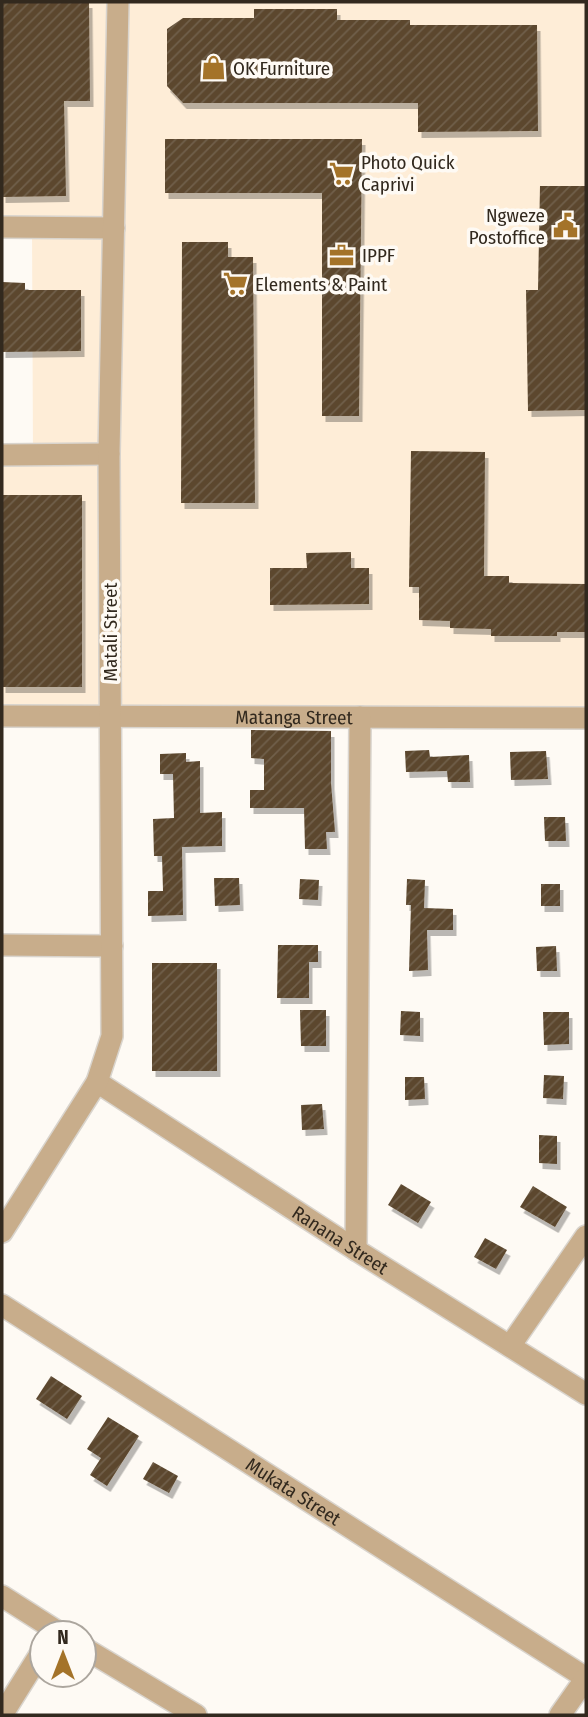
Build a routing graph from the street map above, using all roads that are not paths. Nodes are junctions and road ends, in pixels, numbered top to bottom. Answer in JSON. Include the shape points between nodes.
{"nodes":[{"id":1,"x":118,"y":2,"type":"edge"},
{"id":2,"x":2,"y":227,"type":"edge"},
{"id":3,"x":114,"y":228,"type":"junction"},
{"id":4,"x":109,"y":454,"type":"junction"},
{"id":5,"x":2,"y":455,"type":"edge"},
{"id":6,"x":2,"y":716,"type":"edge"},
{"id":7,"x":110,"y":716,"type":"junction"},
{"id":8,"x":360,"y":717,"type":"junction"},
{"id":9,"x":586,"y":718,"type":"edge"},
{"id":10,"x":2,"y":946,"type":"edge"},
{"id":11,"x":112,"y":946,"type":"junction"},
{"id":12,"x":97,"y":1082,"type":"junction"},
{"id":13,"x":2,"y":1232,"type":"edge"},
{"id":14,"x":586,"y":1236,"type":"edge"},
{"id":15,"x":356,"y":1250,"type":"junction"},
{"id":16,"x":2,"y":1305,"type":"edge"},
{"id":17,"x":510,"y":1346,"type":"junction"},
{"id":18,"x":586,"y":1394,"type":"edge"},
{"id":19,"x":2,"y":1596,"type":"edge"},
{"id":20,"x":36,"y":1619,"type":"edge"},
{"id":21,"x":98,"y":1656,"type":"edge"},
{"id":22,"x":28,"y":1673,"type":"edge"},
{"id":23,"x":586,"y":1678,"type":"edge"},
{"id":24,"x":2,"y":1715,"type":"edge"},
{"id":25,"x":196,"y":1715,"type":"edge"},
{"id":26,"x":560,"y":1715,"type":"edge"}],
"edges":[{"from":1,"to":3,"type":"street","name":"Matali Street"},
{"from":2,"to":3,"type":"street"},
{"from":3,"to":4,"type":"street","name":"Matali Street"},
{"from":4,"to":5,"type":"street"},
{"from":4,"to":7,"type":"street","name":"Matali Street"},
{"from":6,"to":7,"type":"street","name":"Matanga Street"},
{"from":7,"to":8,"type":"street","name":"Matanga Street"},
{"from":7,"to":11,"type":"street","name":"Matali Street"},
{"from":8,"to":9,"type":"street","name":"Matanga Street"},
{"from":8,"to":15,"type":"street"},
{"from":10,"to":11,"type":"street"},
{"from":11,"to":12,"type":"street","name":"Matali Street","via":[[112,1036]]},
{"from":12,"to":13,"type":"street","name":"Matali Street"},
{"from":12,"to":15,"type":"street","name":"Ranana Street"},
{"from":14,"to":17,"type":"street"},
{"from":15,"to":17,"type":"street","name":"Ranana Street"},
{"from":16,"to":23,"type":"street","name":"Mukata Street"},
{"from":17,"to":18,"type":"street","name":"Ranana Street"},
{"from":19,"to":20,"type":"street"},
{"from":21,"to":25,"type":"street"},
{"from":22,"to":24,"type":"street"},
{"from":23,"to":26,"type":"street"}]}
